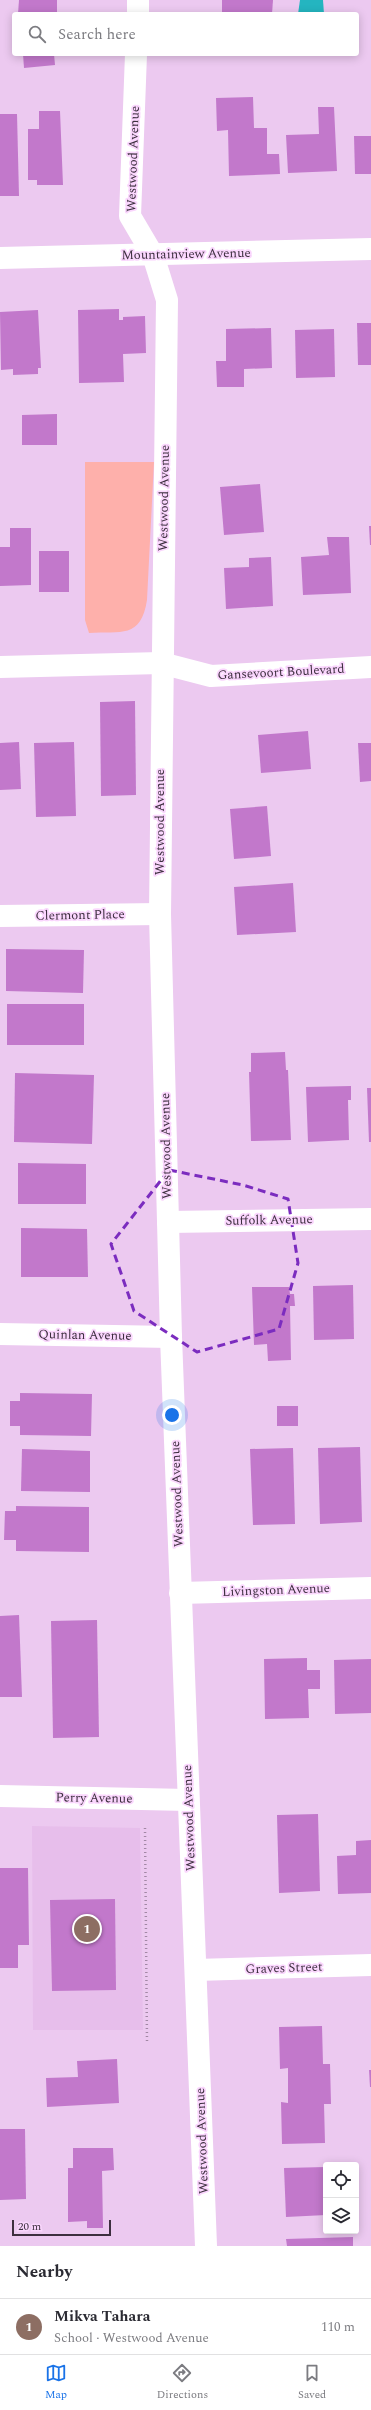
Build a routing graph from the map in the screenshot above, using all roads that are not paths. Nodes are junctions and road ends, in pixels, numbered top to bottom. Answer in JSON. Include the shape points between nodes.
{"nodes":[{"id":1,"x":138,"y":0,"type":"edge"},
{"id":2,"x":138,"y":12,"type":"edge"},
{"id":3,"x":136,"y":56,"type":"edge"},
{"id":4,"x":371,"y":249,"type":"edge"},
{"id":5,"x":153,"y":255,"type":"junction"},
{"id":6,"x":0,"y":258,"type":"edge"},
{"id":7,"x":161,"y":663,"type":"junction"},
{"id":8,"x":0,"y":667,"type":"edge"},
{"id":9,"x":371,"y":667,"type":"edge"},
{"id":10,"x":160,"y":914,"type":"junction"},
{"id":11,"x":0,"y":916,"type":"edge"},
{"id":12,"x":371,"y":1218,"type":"edge"},
{"id":13,"x":168,"y":1222,"type":"junction"},
{"id":14,"x":0,"y":1334,"type":"edge"},
{"id":15,"x":171,"y":1337,"type":"junction"},
{"id":16,"x":371,"y":1588,"type":"edge"},
{"id":17,"x":180,"y":1593,"type":"junction"},
{"id":18,"x":0,"y":1796,"type":"edge"},
{"id":19,"x":188,"y":1800,"type":"junction"},
{"id":20,"x":371,"y":1965,"type":"edge"},
{"id":21,"x":196,"y":1970,"type":"junction"},
{"id":22,"x":206,"y":2246,"type":"edge"}],
"edges":[{"from":1,"to":2,"type":"street"},
{"from":3,"to":5,"type":"street","name":"Westwood Avenue","via":[[130,216]]},
{"from":4,"to":5,"type":"street","name":"Mountainview Avenue"},
{"from":5,"to":6,"type":"street","name":"Mountainview Avenue"},
{"from":5,"to":7,"type":"street","name":"Westwood Avenue","via":[[168,300]]},
{"from":7,"to":8,"type":"street","name":"Gansevoort Boulevard"},
{"from":7,"to":9,"type":"street","name":"Gansevoort Boulevard","via":[[211,676]]},
{"from":7,"to":10,"type":"street","name":"Westwood Avenue"},
{"from":10,"to":11,"type":"street","name":"Clermont Place"},
{"from":10,"to":13,"type":"street","name":"Westwood Avenue"},
{"from":12,"to":13,"type":"street","name":"Suffolk Avenue"},
{"from":13,"to":15,"type":"street","name":"Westwood Avenue"},
{"from":14,"to":15,"type":"street","name":"Quinlan Avenue"},
{"from":15,"to":17,"type":"street","name":"Westwood Avenue"},
{"from":16,"to":17,"type":"street","name":"Livingston Avenue"},
{"from":17,"to":19,"type":"street","name":"Westwood Avenue"},
{"from":18,"to":19,"type":"street","name":"Perry Avenue"},
{"from":19,"to":21,"type":"street","name":"Westwood Avenue"},
{"from":20,"to":21,"type":"street","name":"Graves Street"},
{"from":21,"to":22,"type":"street","name":"Westwood Avenue"}]}
